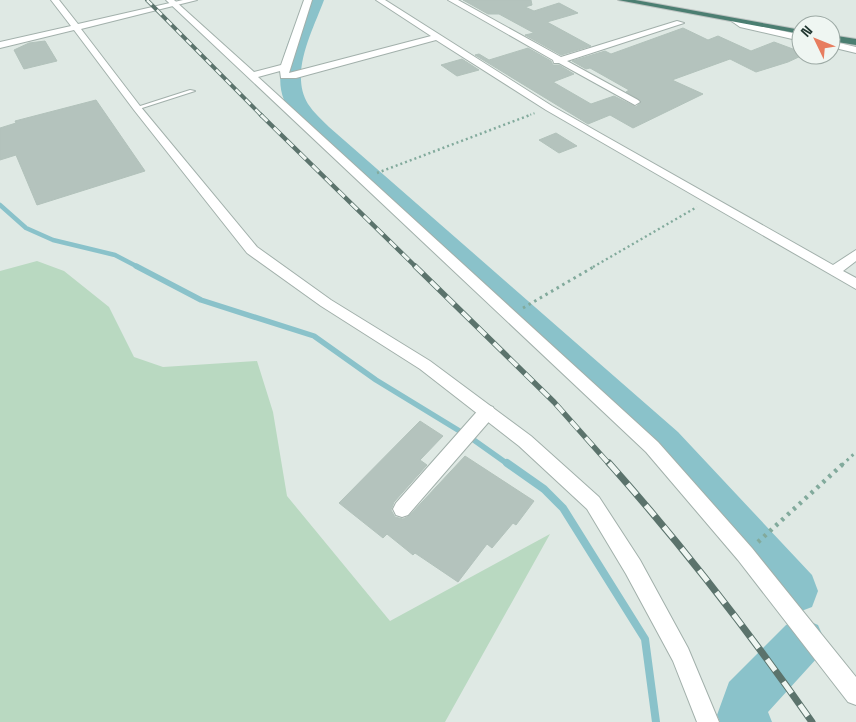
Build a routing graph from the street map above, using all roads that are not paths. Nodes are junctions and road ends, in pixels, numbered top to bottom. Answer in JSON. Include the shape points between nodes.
{"nodes":[{"id":1,"x":55,"y":0,"type":"edge"},
{"id":2,"x":193,"y":0,"type":"edge"},
{"id":3,"x":308,"y":0,"type":"edge"},
{"id":4,"x":380,"y":0,"type":"edge"},
{"id":5,"x":452,"y":0,"type":"edge"},
{"id":6,"x":622,"y":0,"type":"edge"},
{"id":7,"x":172,"y":2,"type":"edge"},
{"id":8,"x":734,"y":20,"type":"junction"},
{"id":9,"x":680,"y":23,"type":"dead end"},
{"id":10,"x":74,"y":28,"type":"junction"},
{"id":11,"x":791,"y":30,"type":"edge"},
{"id":12,"x":791,"y":36,"type":"edge"},
{"id":13,"x":437,"y":37,"type":"junction"},
{"id":14,"x":841,"y":40,"type":"edge"},
{"id":15,"x":856,"y":42,"type":"edge"},
{"id":16,"x":0,"y":45,"type":"edge"},
{"id":17,"x":841,"y":46,"type":"edge"},
{"id":18,"x":856,"y":50,"type":"edge"},
{"id":19,"x":557,"y":61,"type":"junction"},
{"id":20,"x":286,"y":71,"type":"junction"},
{"id":21,"x":250,"y":76,"type":"junction"},
{"id":22,"x":192,"y":91,"type":"dead end"},
{"id":23,"x":635,"y":102,"type":"dead end"},
{"id":24,"x":137,"y":108,"type":"junction"},
{"id":25,"x":856,"y":254,"type":"edge"},
{"id":26,"x":834,"y":271,"type":"junction"},
{"id":27,"x":856,"y":284,"type":"edge"},
{"id":28,"x":487,"y":412,"type":"junction"},
{"id":29,"x":402,"y":509,"type":"dead end"},
{"id":30,"x":856,"y":694,"type":"edge"},
{"id":31,"x":708,"y":722,"type":"edge"}],
"edges":[{"from":1,"to":10,"type":"street"},
{"from":2,"to":7,"type":"street"},
{"from":3,"to":20,"type":"street"},
{"from":4,"to":13,"type":"street"},
{"from":5,"to":19,"type":"street"},
{"from":6,"to":8,"type":"highway"},
{"from":7,"to":10,"type":"street"},
{"from":7,"to":21,"type":"street"},
{"from":8,"to":11,"type":"highway"},
{"from":8,"to":12,"type":"street"},
{"from":9,"to":19,"type":"street"},
{"from":10,"to":16,"type":"street"},
{"from":10,"to":24,"type":"street"},
{"from":13,"to":20,"type":"street","via":[[296,75]]},
{"from":13,"to":26,"type":"street","via":[[549,108]]},
{"from":14,"to":15,"type":"highway"},
{"from":17,"to":18,"type":"street"},
{"from":19,"to":23,"type":"street"},
{"from":20,"to":21,"type":"street"},
{"from":21,"to":30,"type":"street","via":[[652,447],[745,554]]},
{"from":22,"to":24,"type":"lane"},
{"from":24,"to":28,"type":"street","via":[[252,250],[326,303],[425,365]]},
{"from":25,"to":26,"type":"street"},
{"from":26,"to":27,"type":"street"},
{"from":28,"to":29,"type":"street"},
{"from":28,"to":31,"type":"street","via":[[525,441],[593,503],[681,654]]}]}
